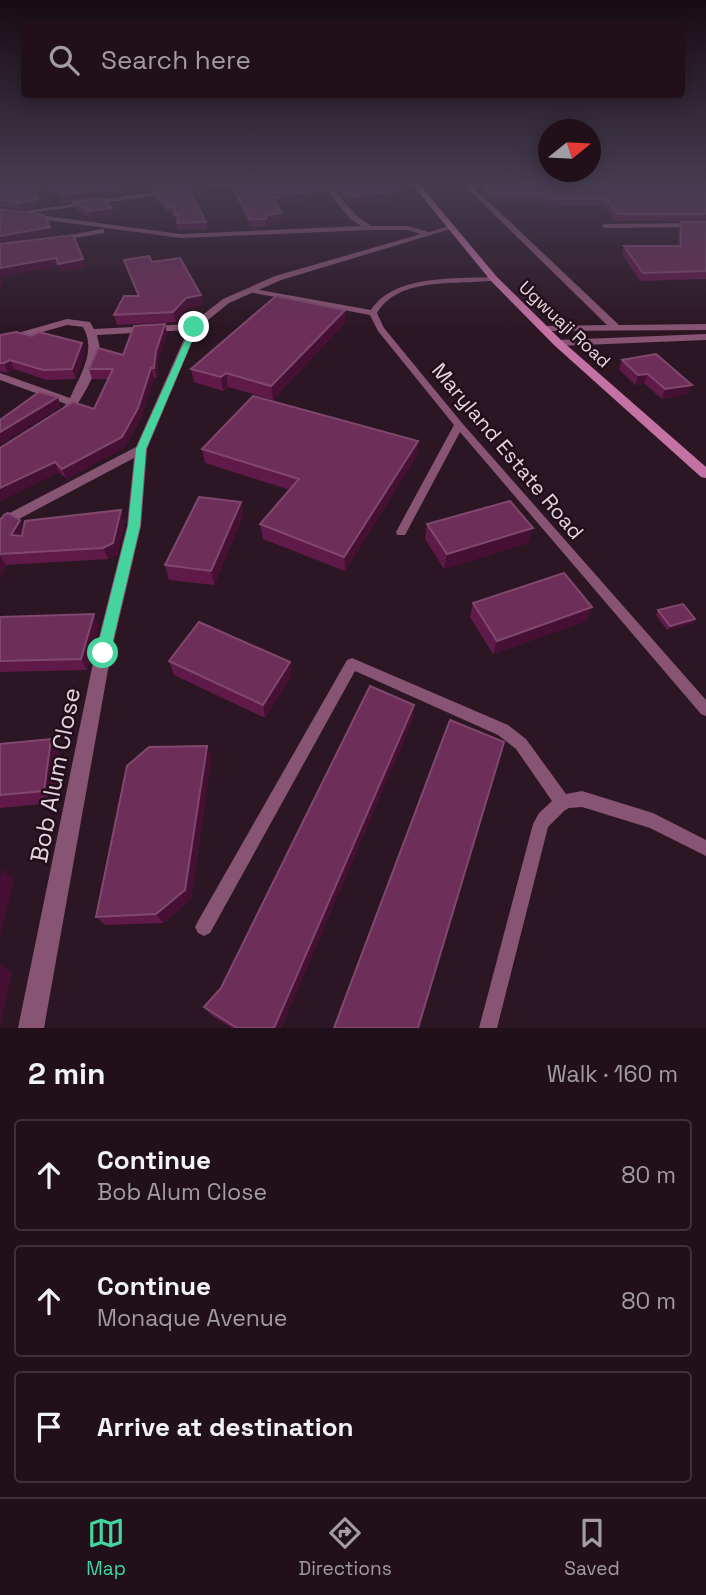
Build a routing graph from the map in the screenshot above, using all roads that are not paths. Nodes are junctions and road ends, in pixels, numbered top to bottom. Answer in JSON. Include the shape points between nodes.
{"nodes":[{"id":1,"x":95,"y":232,"type":"edge"},
{"id":2,"x":141,"y":232,"type":"edge"},
{"id":3,"x":289,"y":232,"type":"edge"},
{"id":4,"x":424,"y":232,"type":"edge"},
{"id":5,"x":433,"y":232,"type":"edge"},
{"id":6,"x":453,"y":232,"type":"edge"},
{"id":7,"x":516,"y":232,"type":"edge"},
{"id":8,"x":428,"y":233,"type":"junction"},
{"id":9,"x":50,"y":240,"type":"edge"},
{"id":10,"x":494,"y":279,"type":"junction"},
{"id":11,"x":249,"y":290,"type":"junction"},
{"id":12,"x":373,"y":313,"type":"junction"},
{"id":13,"x":194,"y":327,"type":"junction"},
{"id":14,"x":706,"y":327,"type":"edge"},
{"id":15,"x":544,"y":329,"type":"junction"},
{"id":16,"x":617,"y":329,"type":"junction"},
{"id":17,"x":91,"y":332,"type":"junction"},
{"id":18,"x":706,"y":337,"type":"edge"},
{"id":19,"x":0,"y":341,"type":"edge"},
{"id":20,"x":558,"y":343,"type":"junction"},
{"id":21,"x":0,"y":376,"type":"edge"},
{"id":22,"x":74,"y":403,"type":"junction"},
{"id":23,"x":55,"y":422,"type":"edge"},
{"id":24,"x":459,"y":425,"type":"junction"},
{"id":25,"x":141,"y":449,"type":"junction"},
{"id":26,"x":706,"y":474,"type":"edge"},
{"id":27,"x":0,"y":524,"type":"edge"},
{"id":28,"x":401,"y":532,"type":"dead end"},
{"id":29,"x":706,"y":710,"type":"edge"},
{"id":30,"x":563,"y":803,"type":"junction"},
{"id":31,"x":704,"y":843,"type":"edge"},
{"id":32,"x":204,"y":927,"type":"dead end"},
{"id":33,"x":31,"y":1028,"type":"edge"},
{"id":34,"x":488,"y":1028,"type":"edge"}],
"edges":[{"from":1,"to":9,"type":"street"},
{"from":2,"to":3,"type":"street","via":[[181,236]]},
{"from":4,"to":8,"type":"street"},
{"from":5,"to":8,"type":"street"},
{"from":6,"to":10,"type":"main road","name":"Ugwuaji Road"},
{"from":7,"to":16,"type":"street"},
{"from":8,"to":11,"type":"street"},
{"from":10,"to":12,"type":"lane","via":[[407,287],[384,297]]},
{"from":10,"to":15,"type":"main road","name":"Ugwuaji Road"},
{"from":11,"to":12,"type":"lane"},
{"from":11,"to":13,"type":"street","via":[[210,312]]},
{"from":12,"to":24,"type":"lane","name":"Maryland Estate Road"},
{"from":13,"to":17,"type":"street"},
{"from":13,"to":25,"type":"street","name":"Bob Alum Close"},
{"from":14,"to":16,"type":"street"},
{"from":15,"to":16,"type":"street"},
{"from":15,"to":20,"type":"main road","name":"Ugwuaji Road"},
{"from":17,"to":19,"type":"street","via":[[86,324],[66,321]]},
{"from":17,"to":22,"type":"street","via":[[95,353]]},
{"from":18,"to":20,"type":"street"},
{"from":20,"to":26,"type":"main road","name":"Ugwuaji Road"},
{"from":21,"to":22,"type":"street"},
{"from":22,"to":23,"type":"street"},
{"from":24,"to":28,"type":"lane"},
{"from":24,"to":29,"type":"lane","name":"Maryland Estate Road"},
{"from":25,"to":27,"type":"street"},
{"from":25,"to":33,"type":"street","name":"Bob Alum Close","via":[[134,526],[103,653]]},
{"from":30,"to":31,"type":"lane","via":[[582,799]]},
{"from":30,"to":32,"type":"lane","via":[[520,744],[503,730],[352,664]]},
{"from":30,"to":34,"type":"lane","via":[[551,809],[541,824]]}]}
